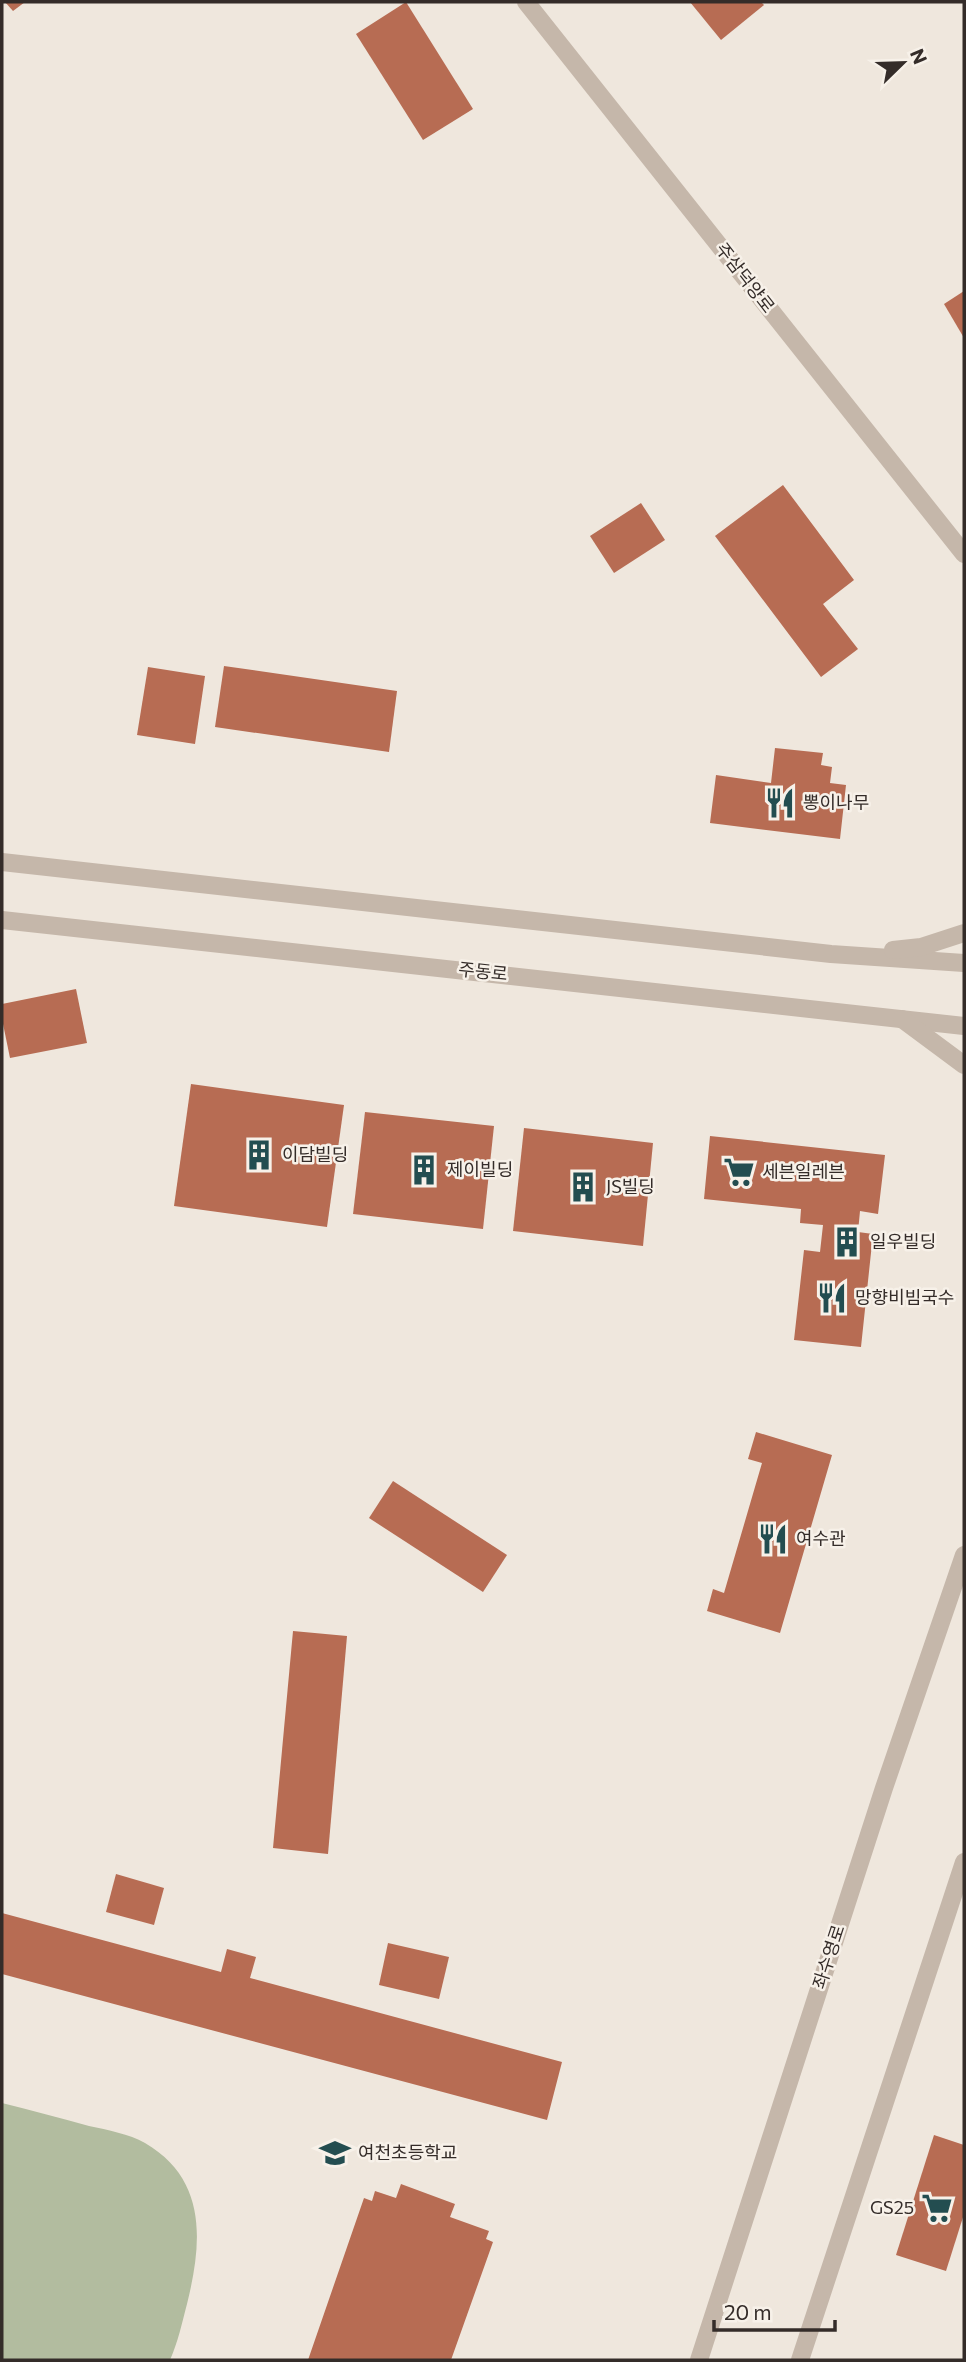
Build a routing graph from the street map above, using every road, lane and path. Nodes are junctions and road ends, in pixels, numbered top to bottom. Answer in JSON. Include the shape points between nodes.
{"nodes":[{"id":1,"x":526,"y":2,"type":"edge"},
{"id":2,"x":964,"y":554,"type":"edge"},
{"id":3,"x":2,"y":862,"type":"edge"},
{"id":4,"x":2,"y":920,"type":"edge"},
{"id":5,"x":964,"y":933,"type":"edge"},
{"id":6,"x":831,"y":954,"type":"junction"},
{"id":7,"x":964,"y":963,"type":"edge"},
{"id":8,"x":900,"y":1017,"type":"junction"},
{"id":9,"x":964,"y":1026,"type":"edge"},
{"id":10,"x":964,"y":1065,"type":"edge"},
{"id":11,"x":964,"y":1555,"type":"edge"},
{"id":12,"x":964,"y":1862,"type":"edge"},
{"id":13,"x":699,"y":2360,"type":"edge"},
{"id":14,"x":800,"y":2360,"type":"edge"}],
"edges":[{"from":1,"to":2,"type":"street","name":"주삼덕양로"},
{"from":3,"to":6,"type":"street"},
{"from":4,"to":8,"type":"street","name":"주동로"},
{"from":5,"to":6,"type":"street","via":[[921,947]]},
{"from":6,"to":7,"type":"street"},
{"from":8,"to":9,"type":"street","name":"주동로"},
{"from":8,"to":10,"type":"street"},
{"from":11,"to":13,"type":"street","name":"좌수영로"},
{"from":12,"to":14,"type":"street"}]}
